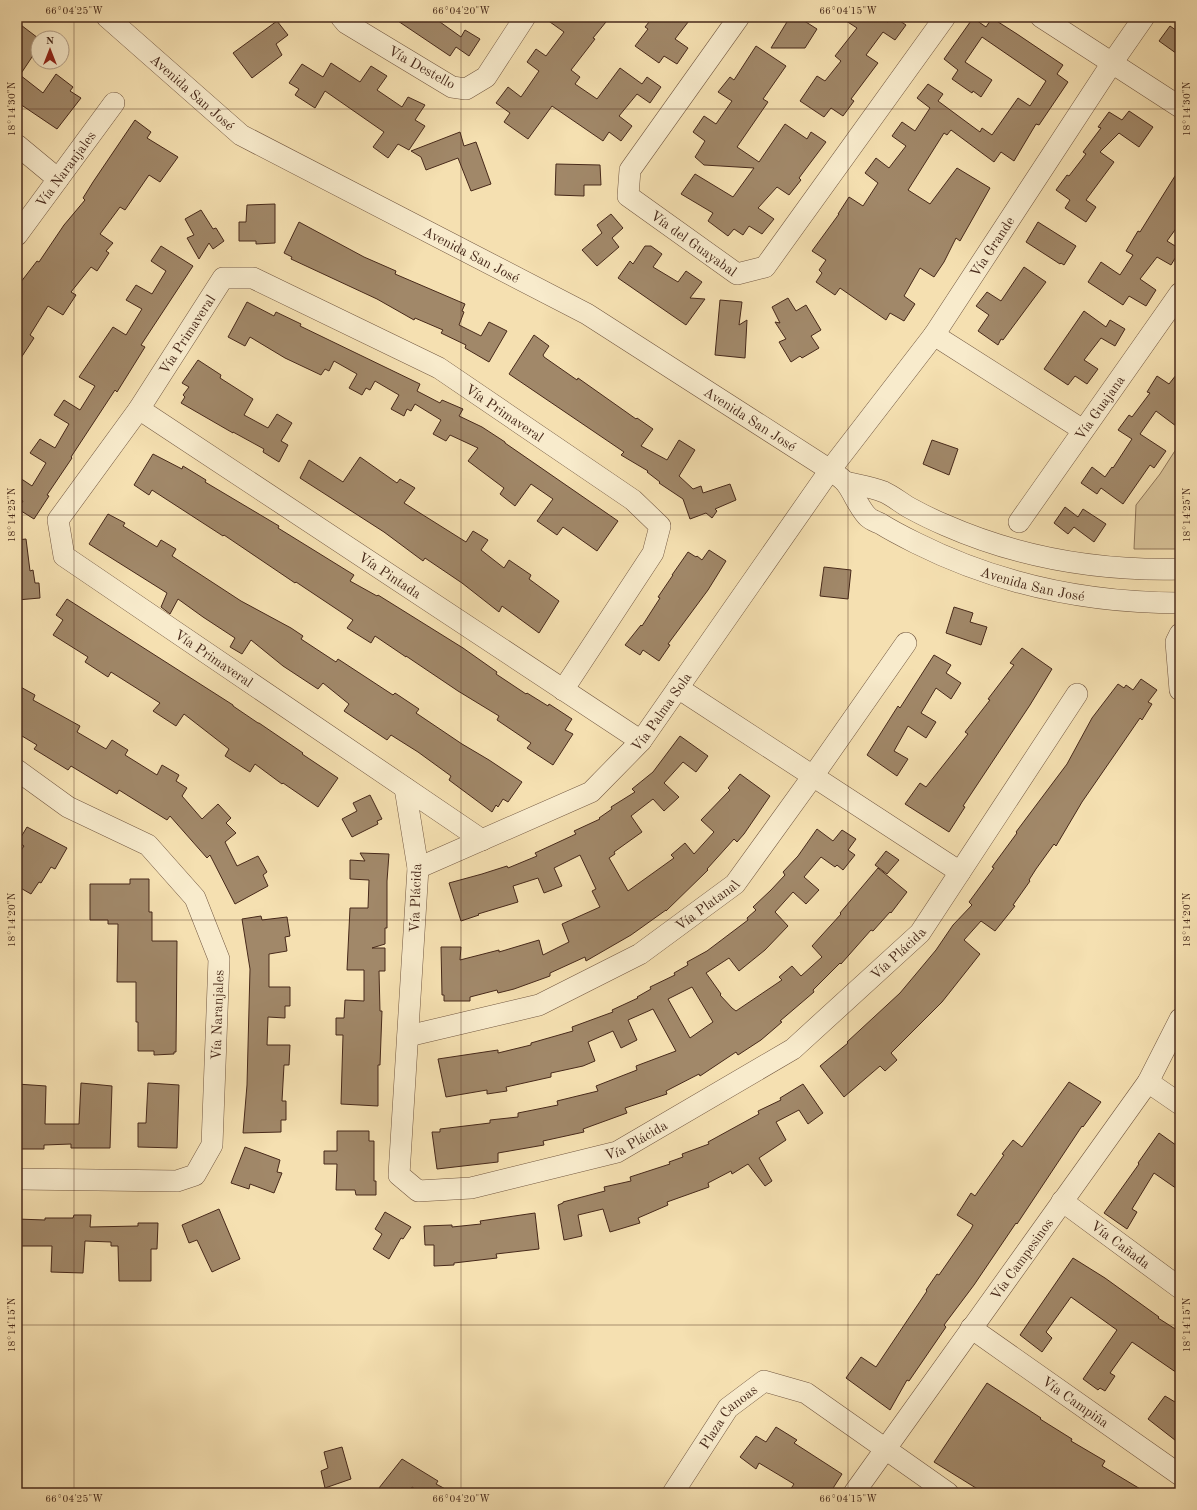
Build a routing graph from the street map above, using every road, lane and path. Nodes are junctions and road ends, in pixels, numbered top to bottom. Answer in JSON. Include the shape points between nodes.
{"nodes":[{"id":1,"x":341,"y":17,"type":"edge"},
{"id":2,"x":525,"y":17,"type":"edge"},
{"id":3,"x":738,"y":17,"type":"edge"},
{"id":4,"x":946,"y":17,"type":"edge"},
{"id":5,"x":1041,"y":17,"type":"edge"},
{"id":6,"x":1144,"y":17,"type":"edge"},
{"id":7,"x":118,"y":21,"type":"edge"},
{"id":8,"x":1112,"y":63,"type":"junction"},
{"id":9,"x":114,"y":102,"type":"dead end"},
{"id":10,"x":1180,"y":107,"type":"edge"},
{"id":11,"x":17,"y":145,"type":"edge"},
{"id":12,"x":58,"y":179,"type":"junction"},
{"id":13,"x":17,"y":235,"type":"edge"},
{"id":14,"x":1180,"y":293,"type":"edge"},
{"id":15,"x":934,"y":335,"type":"junction"},
{"id":16,"x":139,"y":409,"type":"junction"},
{"id":17,"x":1083,"y":430,"type":"junction"},
{"id":18,"x":838,"y":476,"type":"junction"},
{"id":19,"x":1019,"y":522,"type":"dead end"},
{"id":20,"x":1180,"y":569,"type":"edge"},
{"id":21,"x":1180,"y":604,"type":"edge"},
{"id":22,"x":1180,"y":634,"type":"edge"},
{"id":23,"x":906,"y":643,"type":"dead end"},
{"id":24,"x":678,"y":688,"type":"junction"},
{"id":25,"x":563,"y":690,"type":"junction"},
{"id":26,"x":1180,"y":690,"type":"edge"},
{"id":27,"x":1077,"y":694,"type":"dead end"},
{"id":28,"x":641,"y":742,"type":"junction"},
{"id":29,"x":17,"y":770,"type":"edge"},
{"id":30,"x":813,"y":776,"type":"junction"},
{"id":31,"x":405,"y":788,"type":"junction"},
{"id":32,"x":482,"y":840,"type":"junction"},
{"id":33,"x":418,"y":868,"type":"junction"},
{"id":34,"x":960,"y":872,"type":"junction"},
{"id":35,"x":1180,"y":1019,"type":"edge"},
{"id":36,"x":408,"y":1036,"type":"junction"},
{"id":37,"x":1148,"y":1082,"type":"junction"},
{"id":38,"x":1180,"y":1104,"type":"edge"},
{"id":39,"x":17,"y":1178,"type":"edge"},
{"id":40,"x":1062,"y":1201,"type":"junction"},
{"id":41,"x":1180,"y":1288,"type":"edge"},
{"id":42,"x":971,"y":1328,"type":"junction"},
{"id":43,"x":885,"y":1448,"type":"junction"},
{"id":44,"x":1180,"y":1475,"type":"edge"},
{"id":45,"x":673,"y":1493,"type":"edge"},
{"id":46,"x":854,"y":1493,"type":"edge"},
{"id":47,"x":948,"y":1493,"type":"edge"}],
"edges":[{"from":1,"to":2,"type":"street","name":"Vía Destello","via":[[346,23],[452,87],[466,89],[486,76]]},
{"from":3,"to":4,"type":"street","name":"Vía del Guayabal","via":[[630,170],[628,196],[737,274],[765,267]]},
{"from":5,"to":8,"type":"street"},
{"from":6,"to":8,"type":"street","name":"Vía Grande"},
{"from":7,"to":18,"type":"street","name":"Avenida San José","via":[[241,135],[587,314]]},
{"from":8,"to":10,"type":"street"},
{"from":8,"to":15,"type":"street","name":"Vía Grande"},
{"from":9,"to":12,"type":"street","name":"Vía Naranjales"},
{"from":11,"to":12,"type":"street"},
{"from":12,"to":13,"type":"street","name":"Vía Naranjales"},
{"from":14,"to":17,"type":"street","name":"Vía Guajana"},
{"from":15,"to":17,"type":"street"},
{"from":15,"to":18,"type":"street","name":"Vía Grande"},
{"from":16,"to":25,"type":"street","name":"Vía Pintada"},
{"from":16,"to":25,"type":"street","name":"Vía Primaveral","via":[[223,278],[253,278],[438,368],[633,500],[660,526],[653,553]]},
{"from":16,"to":31,"type":"street","name":"Vía Primaveral","via":[[58,520],[64,556]]},
{"from":17,"to":19,"type":"street","name":"Vía Guajana"},
{"from":18,"to":20,"type":"street","name":"Avenida San José","via":[[884,492],[945,525],[1011,550],[1079,564],[1114,568]]},
{"from":18,"to":21,"type":"street","name":"Avenida San José","via":[[867,516],[920,545],[968,566],[1003,579],[1076,596],[1113,601]]},
{"from":18,"to":24,"type":"street","name":"Vía Palma Sola"},
{"from":22,"to":26,"type":"street","via":[[1176,642]]},
{"from":23,"to":30,"type":"street","name":"Vía Platanal"},
{"from":24,"to":28,"type":"street","name":"Vía Palma Sola"},
{"from":24,"to":30,"type":"street"},
{"from":25,"to":28,"type":"street","name":"Vía Pintada"},
{"from":27,"to":34,"type":"street","name":"Vía Plácida"},
{"from":28,"to":32,"type":"street","name":"Vía Palma Sola","via":[[591,792]]},
{"from":29,"to":39,"type":"street","name":"Vía Naranjales","via":[[68,807],[148,845],[195,898],[219,959],[212,1145],[195,1175],[177,1181]]},
{"from":30,"to":34,"type":"street"},
{"from":30,"to":36,"type":"street","name":"Vía Platanal","via":[[735,884],[640,954],[539,1005]]},
{"from":31,"to":32,"type":"street","name":"Vía Primaveral"},
{"from":31,"to":33,"type":"street","name":"Vía Plácida"},
{"from":32,"to":33,"type":"street","name":"Vía Palma Sola"},
{"from":33,"to":36,"type":"street","name":"Vía Plácida"},
{"from":34,"to":36,"type":"street","name":"Vía Plácida","via":[[920,933],[793,1049],[617,1152],[471,1188],[418,1191],[399,1175]]},
{"from":35,"to":37,"type":"street","name":"Vía Campesinos"},
{"from":37,"to":38,"type":"street"},
{"from":37,"to":40,"type":"street","name":"Vía Campesinos"},
{"from":40,"to":41,"type":"street","name":"Vía Cañada"},
{"from":40,"to":42,"type":"street","name":"Vía Campesinos"},
{"from":42,"to":43,"type":"street","name":"Vía Campesinos"},
{"from":42,"to":44,"type":"street","name":"Vía Campiña"},
{"from":43,"to":45,"type":"street","name":"Plaza Canoas","via":[[806,1393],[764,1381],[728,1408]]},
{"from":43,"to":46,"type":"street","name":"Vía Campesinos"},
{"from":43,"to":47,"type":"street"}]}
